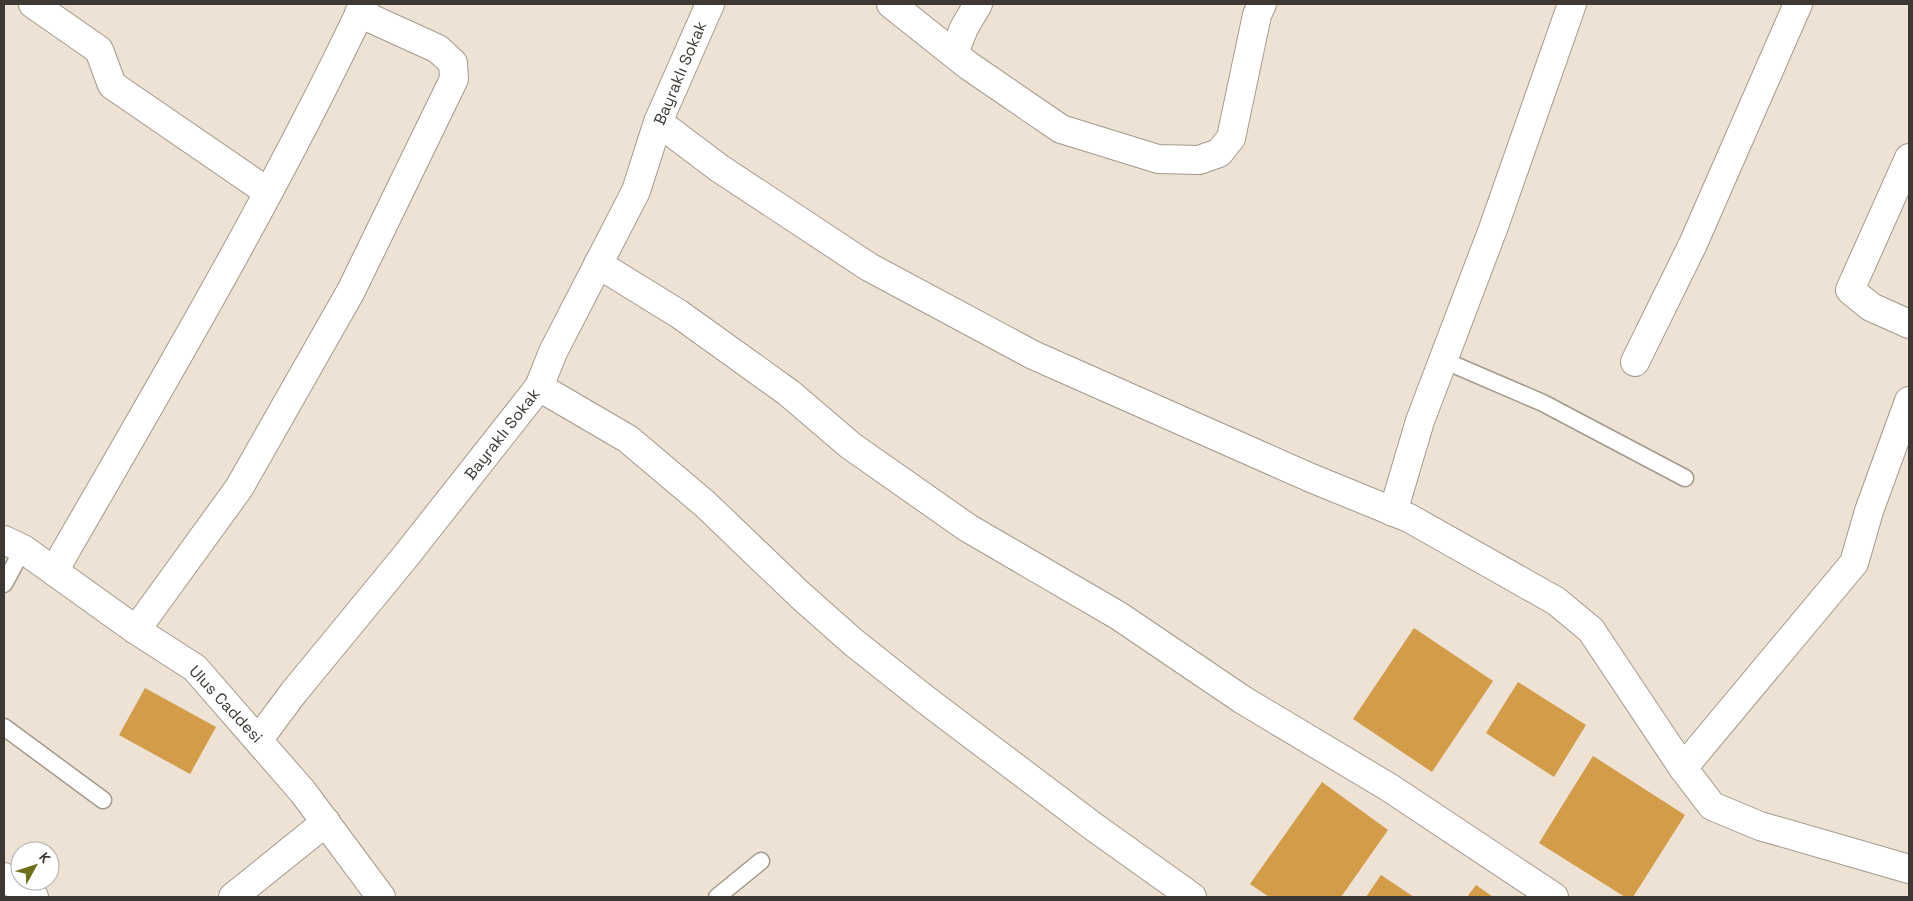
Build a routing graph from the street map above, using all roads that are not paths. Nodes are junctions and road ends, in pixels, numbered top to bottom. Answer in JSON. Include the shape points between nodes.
{"nodes":[{"id":1,"x":33,"y":4,"type":"edge"},
{"id":2,"x":710,"y":4,"type":"edge"},
{"id":3,"x":891,"y":4,"type":"edge"},
{"id":4,"x":978,"y":4,"type":"edge"},
{"id":5,"x":1262,"y":4,"type":"edge"},
{"id":6,"x":1572,"y":4,"type":"edge"},
{"id":7,"x":1798,"y":4,"type":"edge"},
{"id":8,"x":361,"y":8,"type":"edge"},
{"id":9,"x":954,"y":53,"type":"junction"},
{"id":10,"x":658,"y":122,"type":"junction"},
{"id":11,"x":1909,"y":158,"type":"edge"},
{"id":12,"x":268,"y":192,"type":"junction"},
{"id":13,"x":598,"y":264,"type":"junction"},
{"id":14,"x":1909,"y":324,"type":"edge"},
{"id":15,"x":1443,"y":360,"type":"junction"},
{"id":16,"x":1635,"y":362,"type":"dead end"},
{"id":17,"x":539,"y":386,"type":"junction"},
{"id":18,"x":1909,"y":401,"type":"edge"},
{"id":19,"x":1685,"y":478,"type":"dead end"},
{"id":20,"x":1392,"y":512,"type":"junction"},
{"id":21,"x":14,"y":545,"type":"edge"},
{"id":22,"x":54,"y":571,"type":"junction"},
{"id":23,"x":4,"y":584,"type":"edge"},
{"id":24,"x":136,"y":630,"type":"junction"},
{"id":25,"x":4,"y":726,"type":"edge"},
{"id":26,"x":259,"y":740,"type":"junction"},
{"id":27,"x":1683,"y":768,"type":"junction"},
{"id":28,"x":103,"y":800,"type":"dead end"},
{"id":29,"x":326,"y":822,"type":"junction"},
{"id":30,"x":761,"y":861,"type":"dead end"},
{"id":31,"x":1909,"y":869,"type":"edge"},
{"id":32,"x":4,"y":877,"type":"edge"},
{"id":33,"x":34,"y":897,"type":"edge"},
{"id":34,"x":233,"y":897,"type":"edge"},
{"id":35,"x":381,"y":897,"type":"edge"},
{"id":36,"x":717,"y":897,"type":"edge"},
{"id":37,"x":1192,"y":897,"type":"edge"},
{"id":38,"x":1554,"y":897,"type":"edge"}],
"edges":[{"from":1,"to":12,"type":"street","via":[[99,50],[112,85]]},
{"from":2,"to":10,"type":"street","name":"Bayraklı Sokak"},
{"from":3,"to":9,"type":"street"},
{"from":4,"to":9,"type":"street"},
{"from":5,"to":9,"type":"street","via":[[1231,138],[1220,153],[1199,160],[1158,159],[1061,129]]},
{"from":6,"to":15,"type":"street"},
{"from":7,"to":16,"type":"street","via":[[1693,244]]},
{"from":8,"to":12,"type":"street"},
{"from":8,"to":24,"type":"street","via":[[438,49],[453,63],[454,78],[351,291],[239,488]]},
{"from":10,"to":13,"type":"street","name":"Bayraklı Sokak","via":[[636,191]]},
{"from":10,"to":20,"type":"street","via":[[719,168],[869,267],[1024,350]]},
{"from":11,"to":14,"type":"street","via":[[1850,290],[1871,308]]},
{"from":12,"to":22,"type":"street"},
{"from":13,"to":17,"type":"street","name":"Bayraklı Sokak"},
{"from":13,"to":38,"type":"street","via":[[679,314],[789,393],[851,446],[968,528],[1119,616],[1243,700],[1390,788]]},
{"from":15,"to":19,"type":"lane","via":[[1543,404]]},
{"from":15,"to":20,"type":"street"},
{"from":17,"to":26,"type":"street","name":"Bayraklı Sokak"},
{"from":17,"to":37,"type":"street","via":[[628,439],[705,504],[854,642],[1086,822]]},
{"from":18,"to":27,"type":"street","via":[[1869,511],[1854,564]]},
{"from":20,"to":27,"type":"street","via":[[1409,518],[1556,601],[1591,630]]},
{"from":21,"to":22,"type":"street","name":"Ulus Caddesi"},
{"from":21,"to":23,"type":"lane"},
{"from":22,"to":24,"type":"street","name":"Ulus Caddesi"},
{"from":24,"to":26,"type":"street","name":"Ulus Caddesi","via":[[195,668]]},
{"from":25,"to":28,"type":"lane"},
{"from":26,"to":29,"type":"street","name":"Ulus Caddesi"},
{"from":27,"to":31,"type":"street","via":[[1712,806],[1760,826]]},
{"from":29,"to":34,"type":"street"},
{"from":29,"to":35,"type":"street","name":"Ulus Caddesi"},
{"from":30,"to":36,"type":"lane"},
{"from":32,"to":33,"type":"street"}]}
